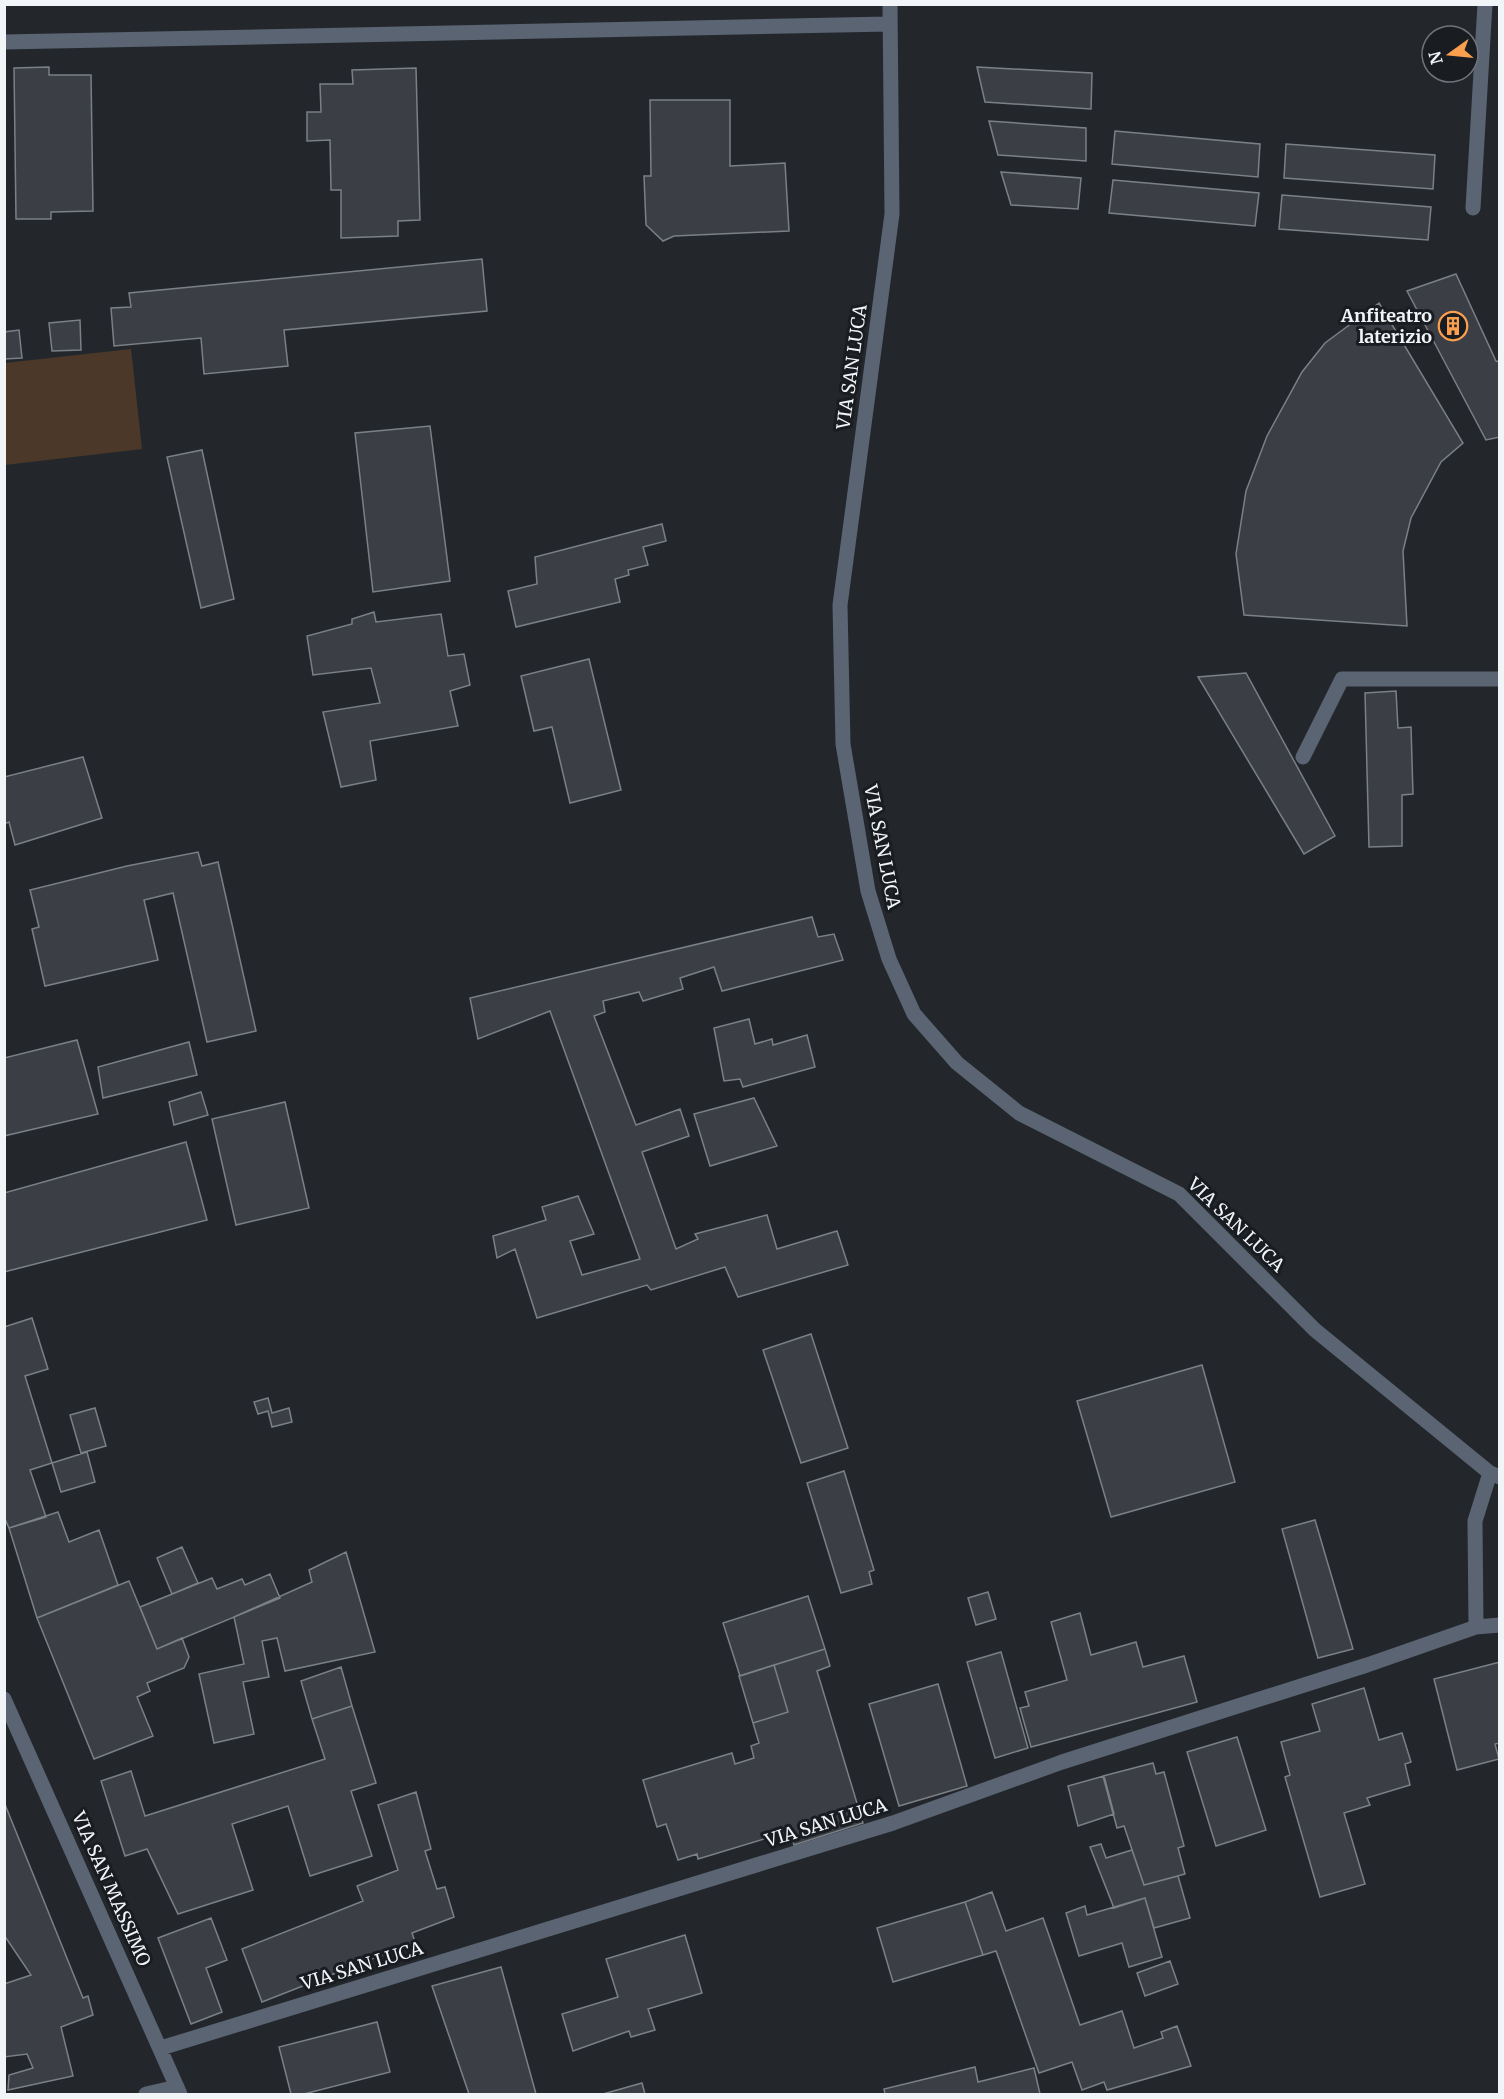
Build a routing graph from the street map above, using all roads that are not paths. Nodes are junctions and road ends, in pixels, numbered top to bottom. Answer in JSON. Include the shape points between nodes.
{"nodes":[{"id":1,"x":890,"y":4,"type":"edge"},
{"id":2,"x":1485,"y":4,"type":"edge"},
{"id":3,"x":890,"y":24,"type":"junction"},
{"id":4,"x":4,"y":42,"type":"edge"},
{"id":5,"x":1473,"y":208,"type":"dead end"},
{"id":6,"x":1500,"y":679,"type":"edge"},
{"id":7,"x":1303,"y":757,"type":"dead end"},
{"id":8,"x":1495,"y":1475,"type":"edge"},
{"id":9,"x":1500,"y":1625,"type":"edge"},
{"id":10,"x":1476,"y":1627,"type":"junction"},
{"id":11,"x":4,"y":1699,"type":"edge"},
{"id":12,"x":161,"y":2048,"type":"junction"},
{"id":13,"x":178,"y":2091,"type":"edge"},
{"id":14,"x":146,"y":2094,"type":"edge"}],
"edges":[{"from":1,"to":3,"type":"street","name":"VIA SAN LUCA"},
{"from":2,"to":5,"type":"street"},
{"from":3,"to":4,"type":"street"},
{"from":3,"to":8,"type":"street","name":"VIA SAN LUCA","via":[[892,214],[840,605],[843,744],[868,891],[888,958],[914,1014],[957,1063],[1019,1113],[1179,1194],[1315,1330]]},
{"from":6,"to":7,"type":"street","via":[[1342,679]]},
{"from":8,"to":10,"type":"street","via":[[1475,1521]]},
{"from":9,"to":10,"type":"street","name":"VIA SAN LUCA"},
{"from":10,"to":12,"type":"street","name":"VIA SAN LUCA","via":[[1062,1762],[893,1823]]},
{"from":11,"to":12,"type":"street","name":"VIA SAN MASSIMO"},
{"from":12,"to":13,"type":"street","name":"VIA SAN MASSIMO"},
{"from":13,"to":14,"type":"street"}]}
